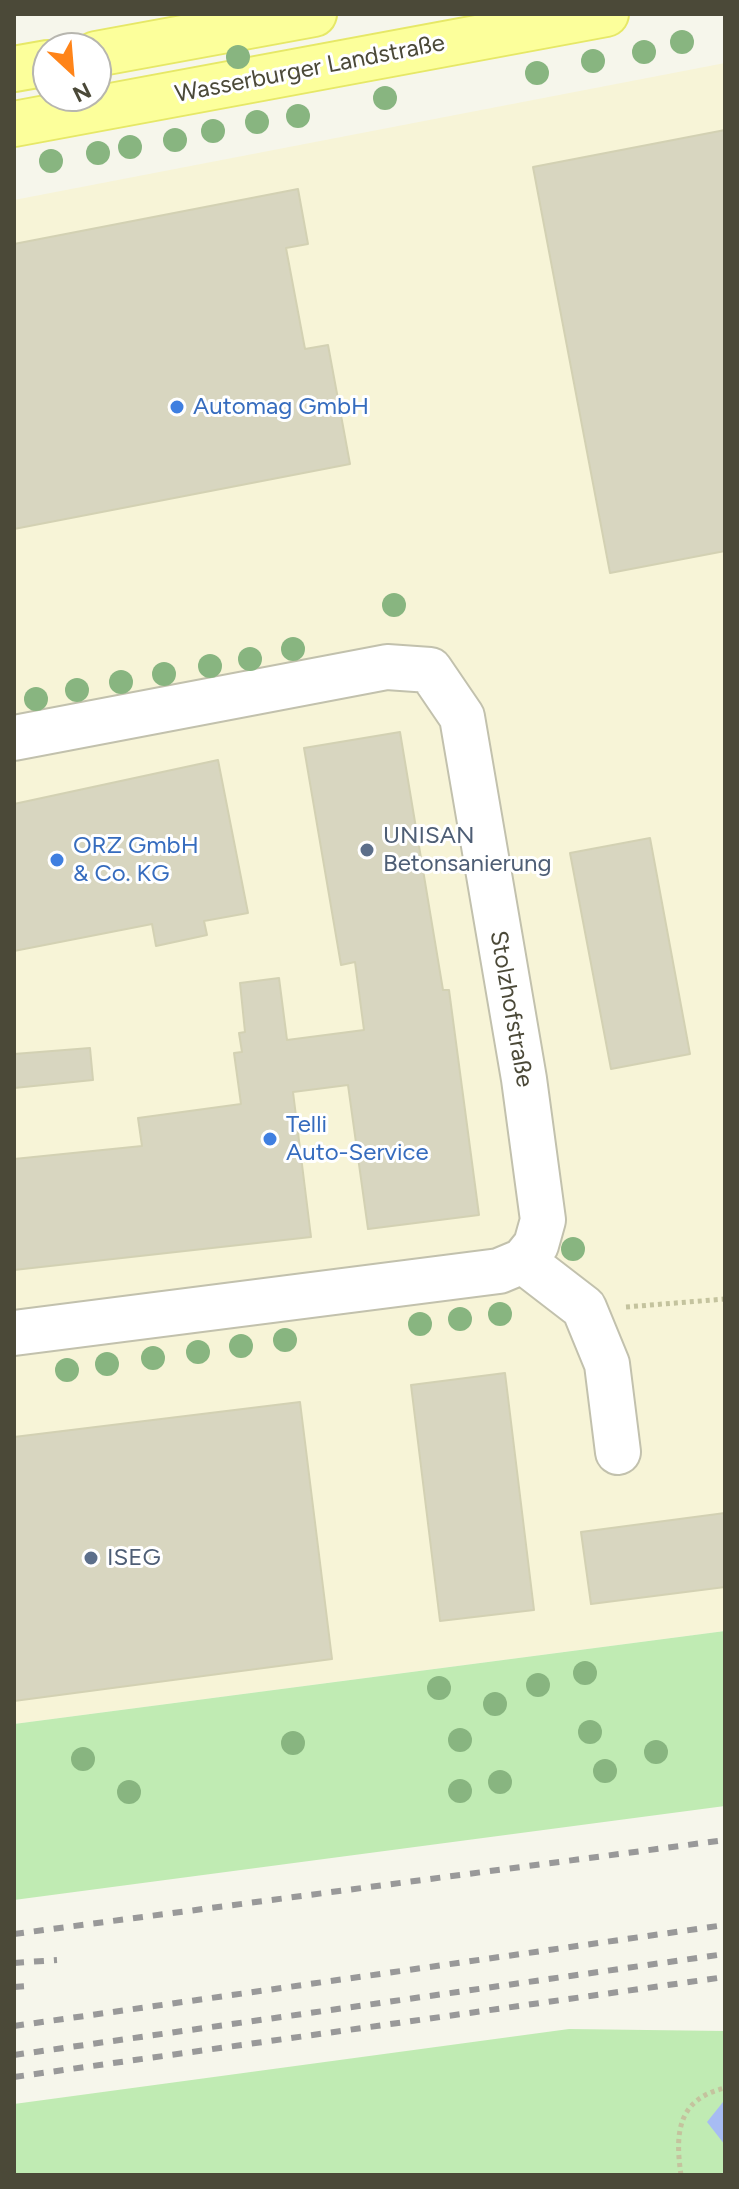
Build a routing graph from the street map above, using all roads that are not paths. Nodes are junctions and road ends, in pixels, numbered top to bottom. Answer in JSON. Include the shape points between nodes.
{"nodes":[{"id":1,"x":314,"y":14,"type":"edge"},
{"id":2,"x":606,"y":14,"type":"edge"},
{"id":3,"x":112,"y":51,"type":"edge"},
{"id":4,"x":14,"y":124,"type":"edge"},
{"id":5,"x":14,"y":738,"type":"edge"},
{"id":6,"x":523,"y":1261,"type":"junction"},
{"id":7,"x":14,"y":1333,"type":"edge"},
{"id":8,"x":618,"y":1452,"type":"dead end"}],
"edges":[{"from":1,"to":3,"type":"main road"},
{"from":2,"to":4,"type":"main road","name":"Wasserburger Landstraße"},
{"from":5,"to":6,"type":"street","name":"Stolzhofstraße","via":[[387,667],[430,670],[462,717],[524,1079],[543,1220],[536,1245]]},
{"from":6,"to":7,"type":"street","via":[[499,1271]]},
{"from":6,"to":8,"type":"street","via":[[584,1308],[607,1364]]}]}
